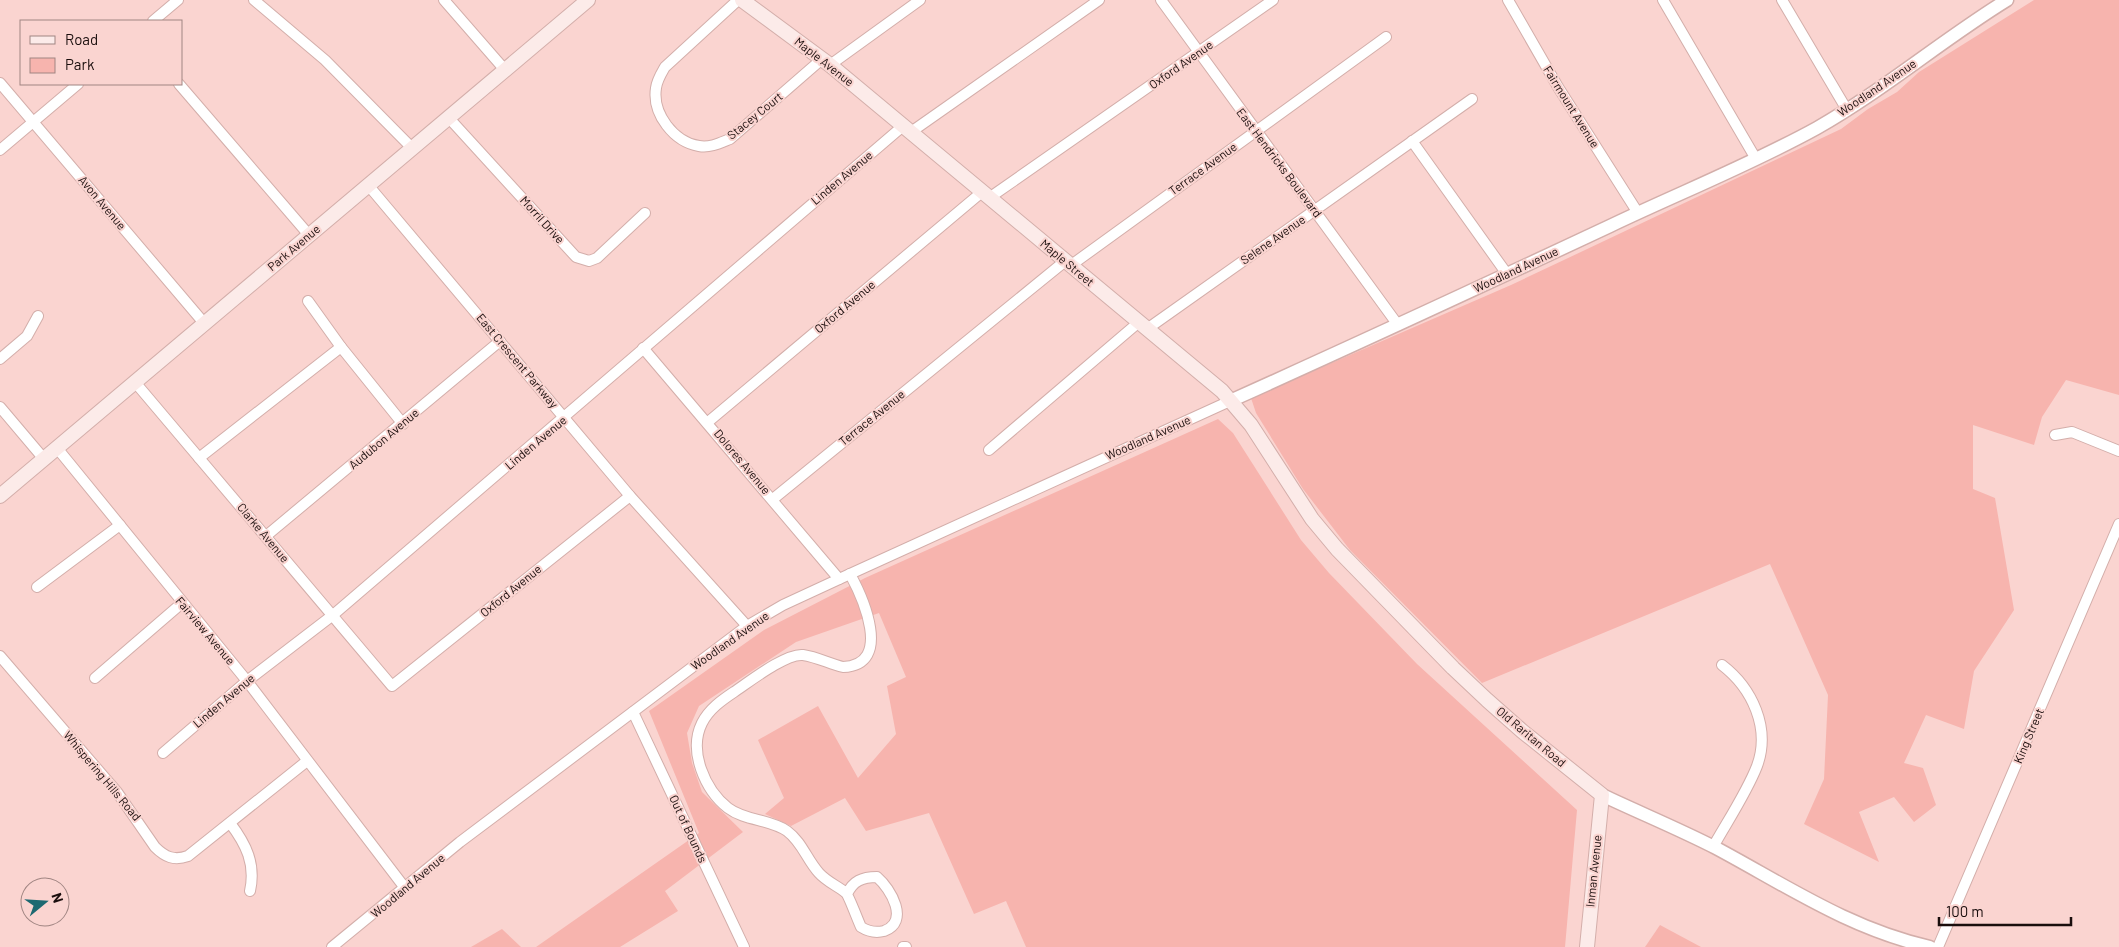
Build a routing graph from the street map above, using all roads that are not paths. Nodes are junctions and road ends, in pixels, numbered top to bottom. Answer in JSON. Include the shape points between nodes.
{"nodes":[{"id":1,"x":178,"y":0,"type":"edge"},
{"id":2,"x":254,"y":0,"type":"edge"},
{"id":3,"x":444,"y":0,"type":"edge"},
{"id":4,"x":588,"y":0,"type":"edge"},
{"id":5,"x":742,"y":0,"type":"edge"},
{"id":6,"x":920,"y":0,"type":"edge"},
{"id":7,"x":1099,"y":0,"type":"edge"},
{"id":8,"x":1161,"y":0,"type":"edge"},
{"id":9,"x":1273,"y":0,"type":"edge"},
{"id":10,"x":1508,"y":0,"type":"edge"},
{"id":11,"x":1663,"y":0,"type":"edge"},
{"id":12,"x":1782,"y":0,"type":"edge"},
{"id":13,"x":2007,"y":0,"type":"edge"},
{"id":14,"x":154,"y":20,"type":"edge"},
{"id":15,"x":1386,"y":37,"type":"dead end"},
{"id":16,"x":1198,"y":53,"type":"junction"},
{"id":17,"x":826,"y":62,"type":"junction"},
{"id":18,"x":505,"y":70,"type":"junction"},
{"id":19,"x":0,"y":83,"type":"edge"},
{"id":20,"x":77,"y":85,"type":"edge"},
{"id":21,"x":181,"y":85,"type":"edge"},
{"id":22,"x":1472,"y":99,"type":"dead end"},
{"id":23,"x":1847,"y":110,"type":"junction"},
{"id":24,"x":448,"y":117,"type":"junction"},
{"id":25,"x":33,"y":122,"type":"junction"},
{"id":26,"x":907,"y":129,"type":"junction"},
{"id":27,"x":1255,"y":132,"type":"junction"},
{"id":28,"x":1412,"y":141,"type":"junction"},
{"id":29,"x":412,"y":148,"type":"junction"},
{"id":30,"x":0,"y":150,"type":"edge"},
{"id":31,"x":1756,"y":158,"type":"junction"},
{"id":32,"x":368,"y":185,"type":"junction"},
{"id":33,"x":986,"y":195,"type":"junction"},
{"id":34,"x":1315,"y":210,"type":"junction"},
{"id":35,"x":1638,"y":212,"type":"junction"},
{"id":36,"x":646,"y":213,"type":"dead end"},
{"id":37,"x":309,"y":235,"type":"junction"},
{"id":38,"x":1067,"y":264,"type":"junction"},
{"id":39,"x":1507,"y":274,"type":"junction"},
{"id":40,"x":308,"y":301,"type":"dead end"},
{"id":41,"x":38,"y":316,"type":"dead end"},
{"id":42,"x":204,"y":323,"type":"junction"},
{"id":43,"x":1398,"y":325,"type":"junction"},
{"id":44,"x":1143,"y":326,"type":"junction"},
{"id":45,"x":500,"y":341,"type":"junction"},
{"id":46,"x":341,"y":347,"type":"junction"},
{"id":47,"x":643,"y":348,"type":"junction"},
{"id":48,"x":0,"y":359,"type":"edge"},
{"id":49,"x":134,"y":381,"type":"junction"},
{"id":50,"x":1230,"y":401,"type":"junction"},
{"id":51,"x":0,"y":406,"type":"edge"},
{"id":52,"x":565,"y":418,"type":"junction"},
{"id":53,"x":708,"y":422,"type":"junction"},
{"id":54,"x":403,"y":424,"type":"junction"},
{"id":55,"x":2055,"y":435,"type":"dead end"},
{"id":56,"x":57,"y":448,"type":"junction"},
{"id":57,"x":989,"y":450,"type":"dead end"},
{"id":58,"x":2119,"y":451,"type":"edge"},
{"id":59,"x":199,"y":458,"type":"junction"},
{"id":60,"x":44,"y":460,"type":"junction"},
{"id":61,"x":0,"y":496,"type":"edge"},
{"id":62,"x":630,"y":496,"type":"junction"},
{"id":63,"x":773,"y":498,"type":"junction"},
{"id":64,"x":2119,"y":524,"type":"edge"},
{"id":65,"x":120,"y":525,"type":"junction"},
{"id":66,"x":266,"y":536,"type":"junction"},
{"id":67,"x":850,"y":574,"type":"junction"},
{"id":68,"x":839,"y":579,"type":"junction"},
{"id":69,"x":37,"y":587,"type":"dead end"},
{"id":70,"x":182,"y":603,"type":"junction"},
{"id":71,"x":333,"y":615,"type":"junction"},
{"id":72,"x":747,"y":626,"type":"junction"},
{"id":73,"x":0,"y":656,"type":"edge"},
{"id":74,"x":1722,"y":665,"type":"dead end"},
{"id":75,"x":95,"y":678,"type":"dead end"},
{"id":76,"x":247,"y":681,"type":"junction"},
{"id":77,"x":392,"y":686,"type":"joint"},
{"id":78,"x":633,"y":712,"type":"junction"},
{"id":79,"x":163,"y":753,"type":"dead end"},
{"id":80,"x":306,"y":761,"type":"junction"},
{"id":81,"x":1602,"y":795,"type":"junction"},
{"id":82,"x":230,"y":823,"type":"junction"},
{"id":83,"x":1713,"y":847,"type":"junction"},
{"id":84,"x":405,"y":888,"type":"junction"},
{"id":85,"x":250,"y":891,"type":"dead end"},
{"id":86,"x":847,"y":894,"type":"junction"},
{"id":87,"x":1902,"y":944,"type":"edge"},
{"id":88,"x":332,"y":947,"type":"edge"},
{"id":89,"x":744,"y":947,"type":"edge"},
{"id":90,"x":1587,"y":947,"type":"edge"},
{"id":91,"x":1930,"y":947,"type":"edge"},
{"id":92,"x":1938,"y":947,"type":"edge"}],
"edges":[{"from":1,"to":14,"type":"street"},
{"from":2,"to":29,"type":"street","via":[[325,60]]},
{"from":3,"to":18,"type":"street"},
{"from":4,"to":18,"type":"main road","name":"Park Avenue"},
{"from":5,"to":17,"type":"main road","name":"Maple Avenue"},
{"from":5,"to":17,"type":"street","name":"Stacey Court","via":[[665,67],[658,79],[656,101],[667,126],[676,136],[700,146],[730,139]]},
{"from":6,"to":17,"type":"street"},
{"from":7,"to":26,"type":"street","name":"Linden Avenue"},
{"from":8,"to":16,"type":"street","name":"East Hendricks Boulevard"},
{"from":9,"to":16,"type":"street","name":"Oxford Avenue"},
{"from":10,"to":35,"type":"street","name":"Fairmount Avenue","via":[[1558,87]]},
{"from":11,"to":31,"type":"street"},
{"from":12,"to":23,"type":"street"},
{"from":13,"to":23,"type":"street","name":"Woodland Avenue"},
{"from":15,"to":27,"type":"street","name":"Terrace Avenue"},
{"from":16,"to":27,"type":"street","name":"East Hendricks Boulevard"},
{"from":16,"to":33,"type":"street","name":"Oxford Avenue"},
{"from":17,"to":26,"type":"main road","name":"Maple Avenue"},
{"from":18,"to":24,"type":"main road","name":"Park Avenue"},
{"from":19,"to":25,"type":"street","name":"Avon Avenue"},
{"from":20,"to":25,"type":"street"},
{"from":21,"to":37,"type":"street"},
{"from":22,"to":28,"type":"street","name":"Selene Avenue"},
{"from":23,"to":31,"type":"street","name":"Woodland Avenue"},
{"from":24,"to":29,"type":"main road","name":"Park Avenue"},
{"from":24,"to":36,"type":"street","name":"Morril Drive","via":[[582,260],[596,258]]},
{"from":25,"to":30,"type":"street"},
{"from":25,"to":42,"type":"street","name":"Avon Avenue"},
{"from":26,"to":33,"type":"main road","name":"Maple Street"},
{"from":26,"to":47,"type":"street","name":"Linden Avenue"},
{"from":27,"to":34,"type":"street","name":"East Hendricks Boulevard"},
{"from":27,"to":38,"type":"street","name":"Terrace Avenue"},
{"from":28,"to":34,"type":"street","name":"Selene Avenue"},
{"from":28,"to":39,"type":"street"},
{"from":29,"to":32,"type":"main road","name":"Park Avenue"},
{"from":31,"to":35,"type":"street","name":"Woodland Avenue"},
{"from":32,"to":37,"type":"main road","name":"Park Avenue"},
{"from":32,"to":45,"type":"street","name":"East Crescent Parkway"},
{"from":33,"to":38,"type":"main road","name":"Maple Street"},
{"from":33,"to":53,"type":"street","name":"Oxford Avenue"},
{"from":34,"to":43,"type":"street","name":"East Hendricks Boulevard"},
{"from":34,"to":44,"type":"street","name":"Selene Avenue"},
{"from":35,"to":39,"type":"street","name":"Woodland Avenue"},
{"from":37,"to":42,"type":"main road","name":"Park Avenue"},
{"from":38,"to":44,"type":"main road","name":"Maple Street"},
{"from":38,"to":63,"type":"street","name":"Terrace Avenue"},
{"from":39,"to":43,"type":"street","name":"Woodland Avenue"},
{"from":40,"to":46,"type":"street"},
{"from":41,"to":48,"type":"street","via":[[27,336]]},
{"from":42,"to":49,"type":"main road","name":"Park Avenue"},
{"from":43,"to":50,"type":"street","name":"Woodland Avenue"},
{"from":44,"to":50,"type":"main road","name":"Maple Street"},
{"from":44,"to":57,"type":"street","name":"Selene Avenue"},
{"from":45,"to":52,"type":"street","name":"East Crescent Parkway"},
{"from":45,"to":54,"type":"street","name":"Audubon Avenue"},
{"from":46,"to":54,"type":"street"},
{"from":46,"to":59,"type":"street"},
{"from":47,"to":52,"type":"street","name":"Linden Avenue"},
{"from":47,"to":53,"type":"street","name":"Dolores Avenue"},
{"from":49,"to":56,"type":"main road","name":"Park Avenue"},
{"from":49,"to":59,"type":"street","name":"Clarke Avenue"},
{"from":50,"to":67,"type":"street","name":"Woodland Avenue"},
{"from":50,"to":81,"type":"main road","name":"Old Raritan Road","via":[[1251,425],[1312,519],[1337,549],[1487,700]]},
{"from":51,"to":60,"type":"street"},
{"from":52,"to":62,"type":"street","name":"East Crescent Parkway"},
{"from":52,"to":71,"type":"street","name":"Linden Avenue"},
{"from":53,"to":63,"type":"street","name":"Dolores Avenue"},
{"from":54,"to":66,"type":"street","name":"Audubon Avenue"},
{"from":55,"to":58,"type":"street","via":[[2072,432]]},
{"from":56,"to":60,"type":"main road","name":"Park Avenue"},
{"from":56,"to":65,"type":"street","name":"Fairview Avenue"},
{"from":59,"to":66,"type":"street","name":"Clarke Avenue"},
{"from":60,"to":61,"type":"main road","name":"Park Avenue"},
{"from":62,"to":72,"type":"street","name":"East Crescent Parkway"},
{"from":62,"to":77,"type":"street","name":"Oxford Avenue"},
{"from":63,"to":68,"type":"street","name":"Dolores Avenue"},
{"from":64,"to":92,"type":"street","name":"King Street"},
{"from":65,"to":69,"type":"street"},
{"from":65,"to":70,"type":"street","name":"Fairview Avenue"},
{"from":66,"to":71,"type":"street","name":"Clarke Avenue"},
{"from":67,"to":68,"type":"street","name":"Woodland Avenue"},
{"from":67,"to":86,"type":"street","via":[[864,600],[871,626],[870,647],[862,660],[843,667],[805,655],[787,659],[733,692],[710,711],[698,734],[697,745],[708,786],[728,808],[786,830],[821,876]]},
{"from":68,"to":72,"type":"street","name":"Woodland Avenue"},
{"from":70,"to":75,"type":"street"},
{"from":70,"to":76,"type":"street","name":"Fairview Avenue"},
{"from":71,"to":76,"type":"street","name":"Linden Avenue"},
{"from":71,"to":77,"type":"street","name":"Clarke Avenue"},
{"from":72,"to":78,"type":"street","name":"Woodland Avenue"},
{"from":73,"to":82,"type":"street","name":"Whispering Hills Road","via":[[117,792],[161,853],[176,859],[188,856]]},
{"from":74,"to":83,"type":"street","via":[[1749,693],[1759,721],[1761,741],[1757,766]]},
{"from":76,"to":79,"type":"street","name":"Linden Avenue"},
{"from":76,"to":80,"type":"street","name":"Fairview Avenue"},
{"from":78,"to":84,"type":"street","name":"Woodland Avenue","via":[[460,842]]},
{"from":78,"to":89,"type":"street","name":"Out of Bounds"},
{"from":80,"to":82,"type":"street","name":"Whispering Hills Road"},
{"from":80,"to":84,"type":"street","name":"Fairview Avenue"},
{"from":81,"to":83,"type":"street","name":"Old Raritan Road"},
{"from":81,"to":90,"type":"main road","name":"Inman Avenue"},
{"from":82,"to":85,"type":"street","via":[[250,856],[253,879]]},
{"from":83,"to":87,"type":"street","name":"Old Raritan Road","via":[[1851,922]]},
{"from":84,"to":88,"type":"street","name":"Woodland Avenue"},
{"from":86,"to":86,"type":"street","via":[[856,881],[877,877],[886,884],[898,913],[896,924],[882,931],[866,931],[857,919]]},
{"from":87,"to":91,"type":"street","name":"Old Raritan Road"}]}
